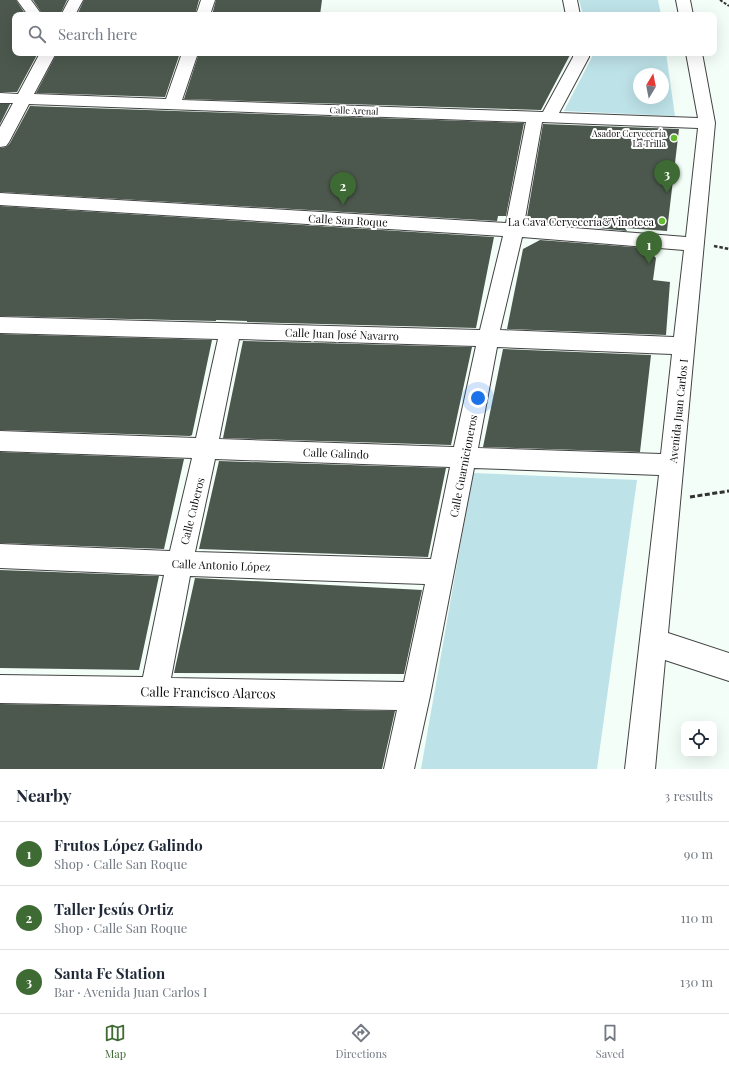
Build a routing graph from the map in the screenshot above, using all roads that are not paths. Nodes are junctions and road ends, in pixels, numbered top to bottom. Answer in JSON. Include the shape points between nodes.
{"nodes":[{"id":1,"x":24,"y":0,"type":"edge"},
{"id":2,"x":76,"y":0,"type":"edge"},
{"id":3,"x":208,"y":0,"type":"edge"},
{"id":4,"x":570,"y":0,"type":"edge"},
{"id":5,"x":683,"y":0,"type":"edge"},
{"id":6,"x":34,"y":12,"type":"edge"},
{"id":7,"x":70,"y":12,"type":"edge"},
{"id":8,"x":204,"y":12,"type":"edge"},
{"id":9,"x":572,"y":12,"type":"edge"},
{"id":10,"x":685,"y":12,"type":"edge"},
{"id":11,"x":46,"y":56,"type":"edge"},
{"id":12,"x":189,"y":56,"type":"edge"},
{"id":13,"x":581,"y":56,"type":"edge"},
{"id":14,"x":695,"y":56,"type":"edge"},
{"id":15,"x":0,"y":98,"type":"edge"},
{"id":16,"x":23,"y":99,"type":"junction"},
{"id":17,"x":173,"y":103,"type":"junction"},
{"id":18,"x":542,"y":116,"type":"junction"},
{"id":19,"x":707,"y":123,"type":"junction"},
{"id":20,"x":0,"y":142,"type":"edge"},
{"id":21,"x":0,"y":199,"type":"edge"},
{"id":22,"x":514,"y":230,"type":"junction"},
{"id":23,"x":695,"y":244,"type":"junction"},
{"id":24,"x":0,"y":325,"type":"edge"},
{"id":25,"x":230,"y":331,"type":"junction"},
{"id":26,"x":488,"y":338,"type":"junction"},
{"id":27,"x":684,"y":346,"type":"junction"},
{"id":28,"x":0,"y":441,"type":"edge"},
{"id":29,"x":207,"y":448,"type":"junction"},
{"id":30,"x":464,"y":458,"type":"junction"},
{"id":31,"x":672,"y":465,"type":"junction"},
{"id":32,"x":0,"y":556,"type":"edge"},
{"id":33,"x":179,"y":564,"type":"junction"},
{"id":34,"x":441,"y":572,"type":"junction"},
{"id":35,"x":653,"y":642,"type":"junction"},
{"id":36,"x":729,"y":666,"type":"edge"},
{"id":37,"x":0,"y":689,"type":"edge"},
{"id":38,"x":154,"y":691,"type":"junction"},
{"id":39,"x":416,"y":696,"type":"junction"},
{"id":40,"x":399,"y":769,"type":"edge"},
{"id":41,"x":640,"y":769,"type":"edge"}],
"edges":[{"from":1,"to":6,"type":"street"},
{"from":2,"to":7,"type":"street"},
{"from":3,"to":8,"type":"street"},
{"from":4,"to":9,"type":"street"},
{"from":5,"to":10,"type":"street"},
{"from":11,"to":16,"type":"street"},
{"from":12,"to":17,"type":"street"},
{"from":13,"to":18,"type":"street","name":"Calle Guarnicioneros"},
{"from":14,"to":19,"type":"street","name":"Avenida Juan Carlos I"},
{"from":15,"to":16,"type":"street","name":"Calle Arenal"},
{"from":16,"to":17,"type":"street","name":"Calle Arenal"},
{"from":16,"to":20,"type":"street"},
{"from":17,"to":18,"type":"street","name":"Calle Arenal"},
{"from":18,"to":19,"type":"street","name":"Calle Arenal"},
{"from":18,"to":22,"type":"street","name":"Calle Guarnicioneros"},
{"from":19,"to":23,"type":"street","name":"Avenida Juan Carlos I"},
{"from":21,"to":22,"type":"street","name":"Calle San Roque"},
{"from":22,"to":23,"type":"street","name":"Calle San Roque"},
{"from":22,"to":26,"type":"street","name":"Calle Guarnicioneros"},
{"from":23,"to":27,"type":"street","name":"Avenida Juan Carlos I"},
{"from":24,"to":25,"type":"street","name":"Calle Juan José Navarro"},
{"from":25,"to":26,"type":"street","name":"Calle Juan José Navarro"},
{"from":25,"to":29,"type":"street","name":"Calle Cuberos"},
{"from":26,"to":27,"type":"street","name":"Calle Juan José Navarro"},
{"from":26,"to":30,"type":"street","name":"Calle Guarnicioneros"},
{"from":27,"to":31,"type":"street","name":"Avenida Juan Carlos I"},
{"from":28,"to":29,"type":"street","name":"Calle Galindo"},
{"from":29,"to":30,"type":"street","name":"Calle Galindo"},
{"from":29,"to":33,"type":"street","name":"Calle Cuberos"},
{"from":30,"to":31,"type":"street","name":"Calle Galindo"},
{"from":30,"to":34,"type":"street","name":"Calle Guarnicioneros"},
{"from":31,"to":35,"type":"street","name":"Avenida Juan Carlos I"},
{"from":32,"to":33,"type":"street","name":"Calle Antonio López"},
{"from":33,"to":34,"type":"street","name":"Calle Antonio López"},
{"from":33,"to":38,"type":"street","name":"Calle Cuberos"},
{"from":34,"to":39,"type":"street","name":"Calle Guarnicioneros"},
{"from":35,"to":36,"type":"street"},
{"from":35,"to":41,"type":"street","name":"Avenida Juan Carlos I"},
{"from":37,"to":38,"type":"street","name":"Calle Francisco Alarcos"},
{"from":38,"to":39,"type":"street","name":"Calle Francisco Alarcos"},
{"from":39,"to":40,"type":"street","name":"Calle Guarnicioneros"}]}
